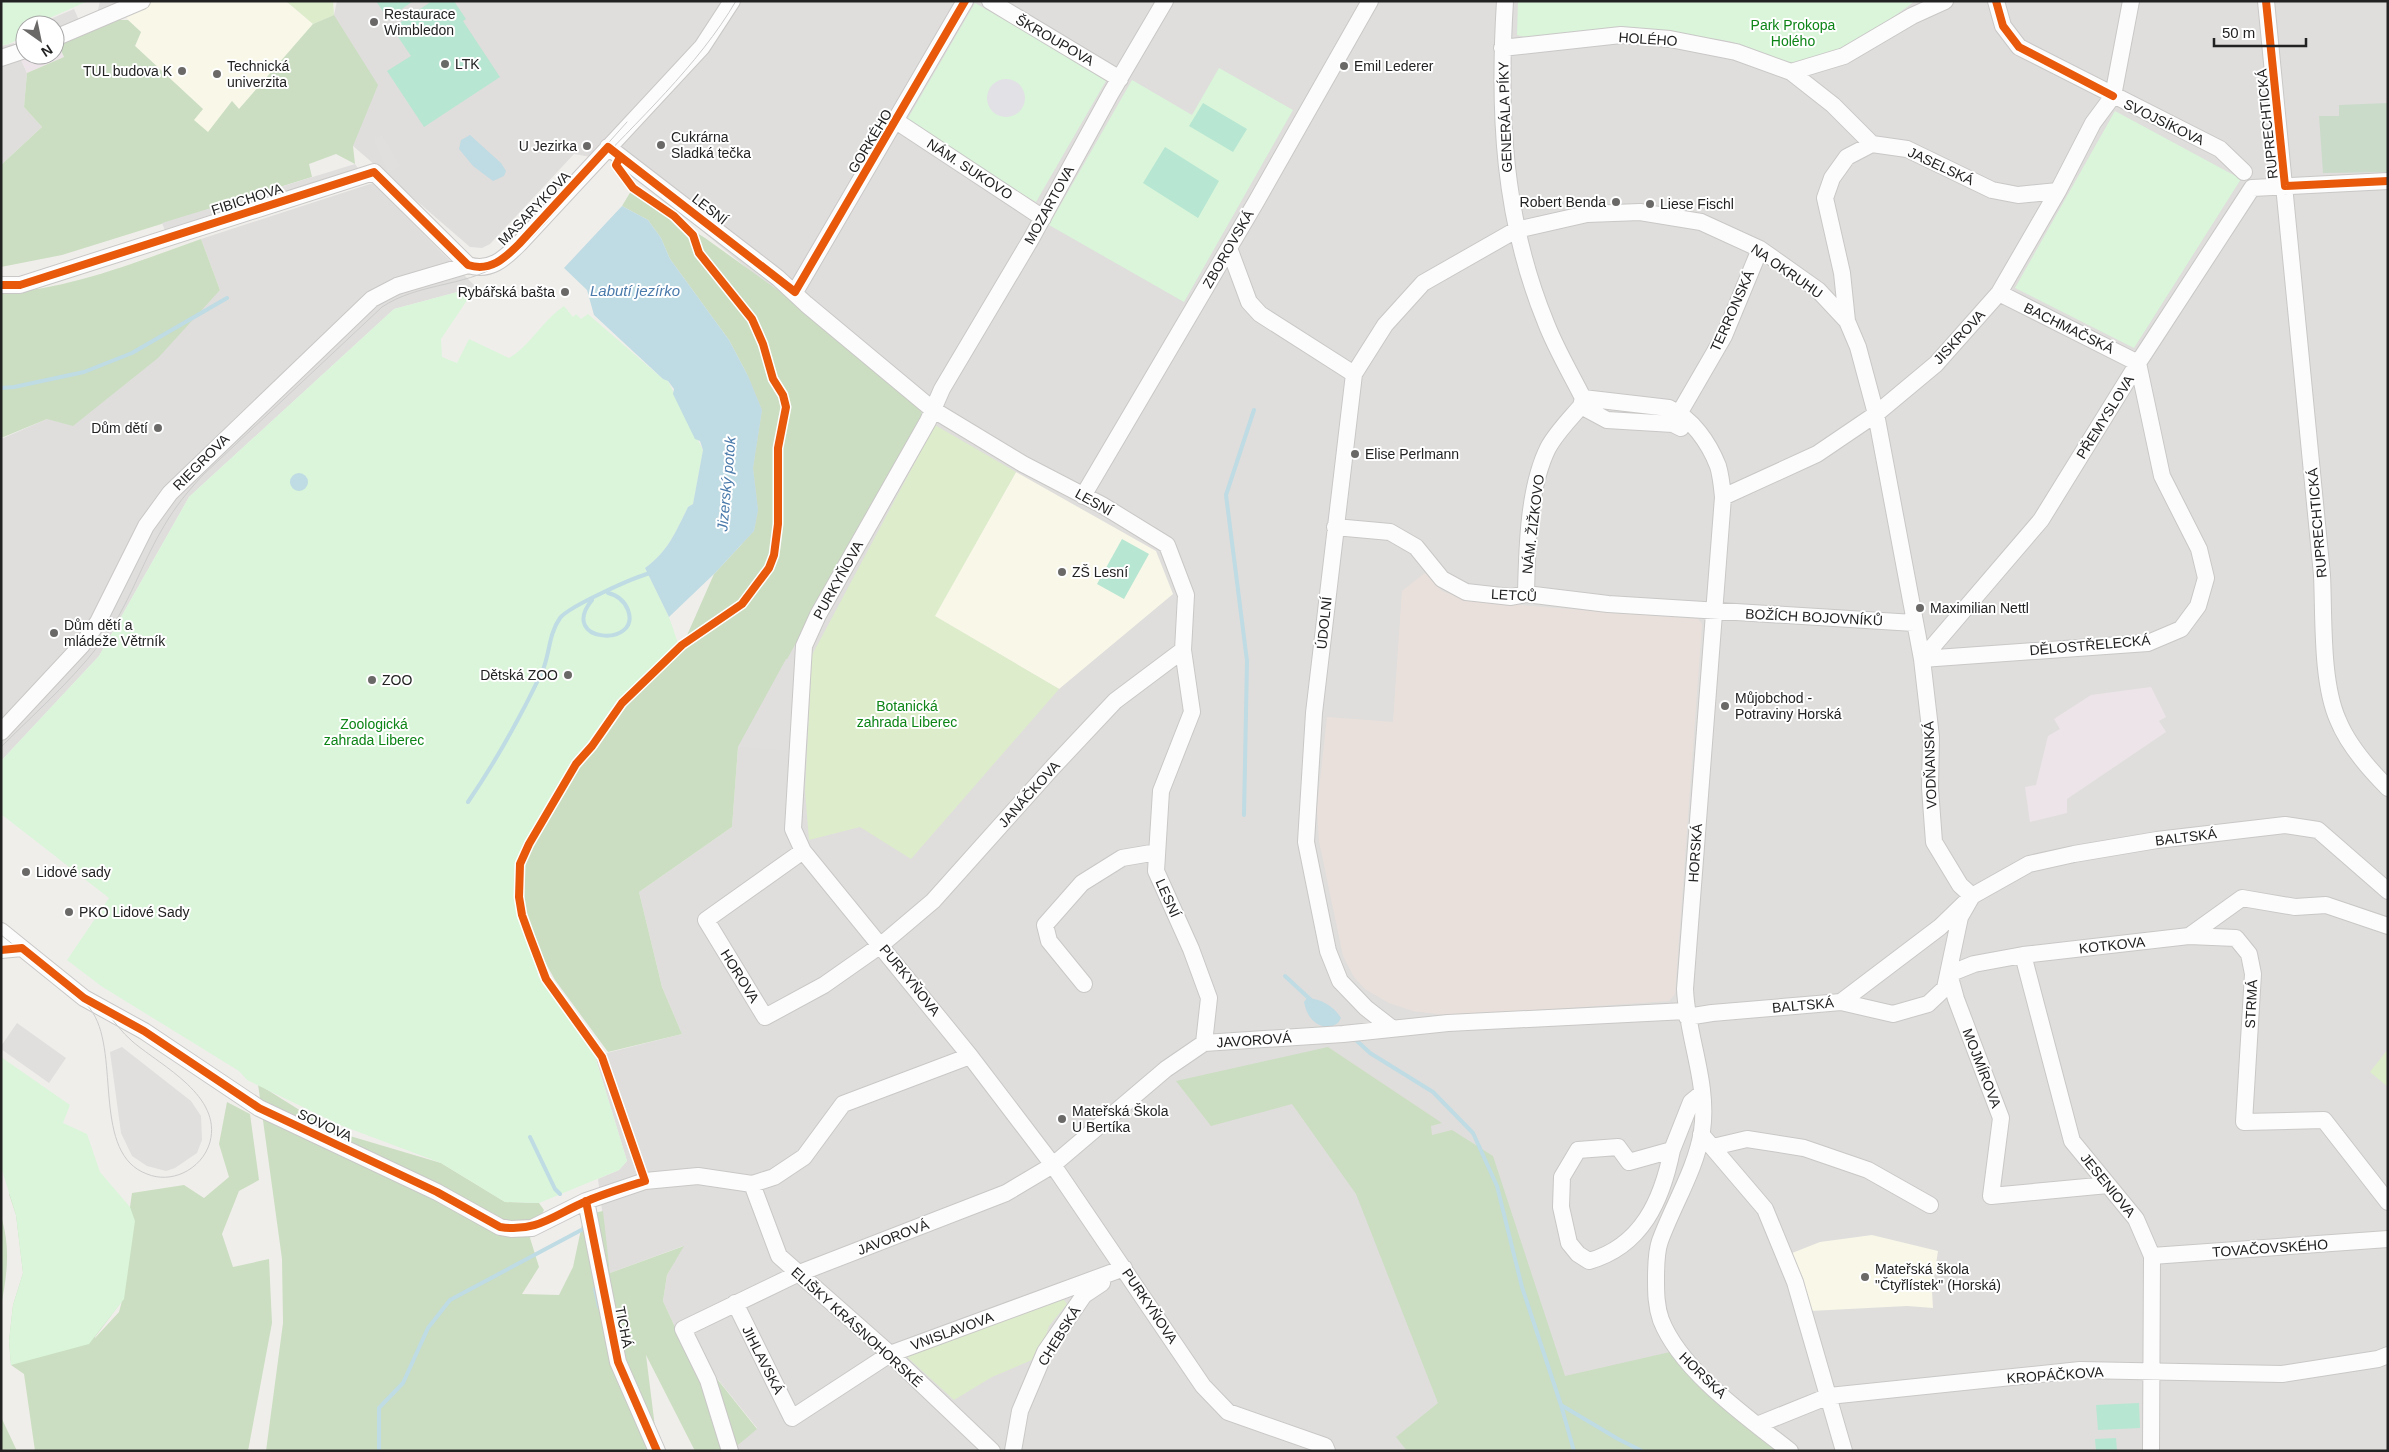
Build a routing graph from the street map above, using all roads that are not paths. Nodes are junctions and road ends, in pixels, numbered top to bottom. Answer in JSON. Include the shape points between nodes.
{"nodes":[{"id":1,"x":142,"y":1,"type":"edge"},
{"id":2,"x":732,"y":1,"type":"edge"},
{"id":3,"x":965,"y":1,"type":"edge"},
{"id":4,"x":990,"y":1,"type":"edge"},
{"id":5,"x":1165,"y":1,"type":"edge"},
{"id":6,"x":1370,"y":1,"type":"edge"},
{"id":7,"x":1505,"y":1,"type":"edge"},
{"id":8,"x":1945,"y":1,"type":"edge"},
{"id":9,"x":1996,"y":1,"type":"edge"},
{"id":10,"x":2131,"y":1,"type":"edge"},
{"id":11,"x":2266,"y":1,"type":"edge"},
{"id":12,"x":65,"y":34,"type":"edge"},
{"id":13,"x":1502,"y":48,"type":"junction"},
{"id":14,"x":15,"y":53,"type":"edge"},
{"id":15,"x":1,"y":58,"type":"edge"},
{"id":16,"x":1791,"y":72,"type":"junction"},
{"id":17,"x":1120,"y":79,"type":"junction"},
{"id":18,"x":2113,"y":96,"type":"junction"},
{"id":19,"x":896,"y":121,"type":"junction"},
{"id":20,"x":1872,"y":144,"type":"junction"},
{"id":21,"x":608,"y":147,"type":"junction"},
{"id":22,"x":2244,"y":172,"type":"dead end"},
{"id":23,"x":2388,"y":181,"type":"edge"},
{"id":24,"x":2285,"y":186,"type":"junction"},
{"id":25,"x":2058,"y":191,"type":"junction"},
{"id":26,"x":1043,"y":218,"type":"junction"},
{"id":27,"x":1516,"y":230,"type":"junction"},
{"id":28,"x":1229,"y":248,"type":"junction"},
{"id":29,"x":1760,"y":248,"type":"junction"},
{"id":30,"x":468,"y":266,"type":"junction"},
{"id":31,"x":1,"y":285,"type":"edge"},
{"id":32,"x":795,"y":292,"type":"junction"},
{"id":33,"x":1999,"y":294,"type":"junction"},
{"id":34,"x":1847,"y":321,"type":"junction"},
{"id":35,"x":2138,"y":363,"type":"junction"},
{"id":36,"x":1354,"y":374,"type":"junction"},
{"id":37,"x":1582,"y":402,"type":"junction"},
{"id":38,"x":932,"y":409,"type":"junction"},
{"id":39,"x":1876,"y":414,"type":"junction"},
{"id":40,"x":1676,"y":418,"type":"junction"},
{"id":41,"x":1083,"y":496,"type":"junction"},
{"id":42,"x":1724,"y":497,"type":"junction"},
{"id":43,"x":1335,"y":527,"type":"junction"},
{"id":44,"x":1526,"y":594,"type":"junction"},
{"id":45,"x":1714,"y":612,"type":"junction"},
{"id":46,"x":1914,"y":623,"type":"junction"},
{"id":47,"x":1183,"y":650,"type":"junction"},
{"id":48,"x":1922,"y":659,"type":"junction"},
{"id":49,"x":1,"y":732,"type":"edge"},
{"id":50,"x":2388,"y":788,"type":"edge"},
{"id":51,"x":803,"y":851,"type":"junction"},
{"id":52,"x":1158,"y":852,"type":"junction"},
{"id":53,"x":2388,"y":891,"type":"edge"},
{"id":54,"x":1972,"y":896,"type":"junction"},
{"id":55,"x":2388,"y":926,"type":"edge"},
{"id":56,"x":1,"y":931,"type":"edge"},
{"id":57,"x":2189,"y":936,"type":"junction"},
{"id":58,"x":881,"y":945,"type":"junction"},
{"id":59,"x":21,"y":948,"type":"junction"},
{"id":60,"x":1,"y":950,"type":"edge"},
{"id":61,"x":2022,"y":956,"type":"junction"},
{"id":62,"x":1949,"y":974,"type":"junction"},
{"id":63,"x":1084,"y":984,"type":"dead end"},
{"id":64,"x":1841,"y":1002,"type":"junction"},
{"id":65,"x":1686,"y":1014,"type":"junction"},
{"id":66,"x":1393,"y":1029,"type":"junction"},
{"id":67,"x":1204,"y":1043,"type":"junction"},
{"id":68,"x":970,"y":1056,"type":"junction"},
{"id":69,"x":1702,"y":1093,"type":"junction"},
{"id":70,"x":1701,"y":1134,"type":"junction"},
{"id":71,"x":1713,"y":1147,"type":"junction"},
{"id":72,"x":1672,"y":1150,"type":"junction"},
{"id":73,"x":1053,"y":1165,"type":"junction"},
{"id":74,"x":752,"y":1184,"type":"junction"},
{"id":75,"x":2108,"y":1185,"type":"junction"},
{"id":76,"x":586,"y":1201,"type":"junction"},
{"id":77,"x":2388,"y":1202,"type":"edge"},
{"id":78,"x":1930,"y":1205,"type":"dead end"},
{"id":79,"x":2388,"y":1239,"type":"edge"},
{"id":80,"x":2152,"y":1256,"type":"junction"},
{"id":81,"x":1124,"y":1268,"type":"junction"},
{"id":82,"x":797,"y":1274,"type":"junction"},
{"id":83,"x":735,"y":1303,"type":"junction"},
{"id":84,"x":890,"y":1354,"type":"junction"},
{"id":85,"x":2388,"y":1355,"type":"edge"},
{"id":86,"x":2152,"y":1373,"type":"junction"},
{"id":87,"x":1829,"y":1396,"type":"junction"},
{"id":88,"x":792,"y":1418,"type":"joint"},
{"id":89,"x":1757,"y":1425,"type":"junction"},
{"id":90,"x":657,"y":1451,"type":"edge"},
{"id":91,"x":730,"y":1451,"type":"edge"},
{"id":92,"x":992,"y":1451,"type":"edge"},
{"id":93,"x":1012,"y":1451,"type":"edge"},
{"id":94,"x":1327,"y":1451,"type":"edge"},
{"id":95,"x":1790,"y":1451,"type":"edge"},
{"id":96,"x":1844,"y":1451,"type":"edge"},
{"id":97,"x":2151,"y":1451,"type":"edge"}],
"edges":[{"from":1,"to":12,"type":"street"},
{"from":2,"to":21,"type":"street","name":"MASARYKOVA","via":[[702,47]]},
{"from":3,"to":19,"type":"street","name":"GORKÉHO"},
{"from":4,"to":17,"type":"street","name":"ŠKROUPOVA"},
{"from":5,"to":17,"type":"street","name":"MOZARTOVA"},
{"from":6,"to":28,"type":"street","name":"ZBOROVSKÁ"},
{"from":7,"to":13,"type":"street","name":"GENERÁLA PÍKY"},
{"from":8,"to":16,"type":"street","via":[[1912,16],[1844,56]]},
{"from":9,"to":18,"type":"street","name":"SVOJSÍKOVA","via":[[2003,26],[2020,47]]},
{"from":10,"to":18,"type":"street"},
{"from":11,"to":24,"type":"street","name":"RUPRECHTICKÁ"},
{"from":13,"to":16,"type":"street","name":"HOLÉHO","via":[[1621,35],[1670,39],[1736,52]]},
{"from":13,"to":27,"type":"street","name":"GENERÁLA PÍKY","via":[[1505,163]]},
{"from":14,"to":15,"type":"street"},
{"from":16,"to":20,"type":"street","name":"HOLÉHO","via":[[1833,105]]},
{"from":17,"to":26,"type":"street","name":"MOZARTOVA"},
{"from":18,"to":22,"type":"street","name":"SVOJSÍKOVA","via":[[2220,149]]},
{"from":18,"to":25,"type":"street","name":"JISKROVA","via":[[2093,123]]},
{"from":19,"to":26,"type":"street","name":"NÁM. SUKOVO"},
{"from":19,"to":32,"type":"street","name":"GORKÉHO"},
{"from":20,"to":25,"type":"street","name":"JASELSKÁ","via":[[1907,149],[1992,190],[2018,196]]},
{"from":20,"to":34,"type":"street","via":[[1847,157],[1832,178],[1826,198],[1842,273]]},
{"from":21,"to":30,"type":"street","name":"MASARYKOVA","via":[[509,254],[489,266]]},
{"from":21,"to":32,"type":"street","name":"LESNÍ"},
{"from":23,"to":24,"type":"street"},
{"from":24,"to":35,"type":"street","name":"PŘEMYSLOVA","via":[[2252,188]]},
{"from":24,"to":50,"type":"street","name":"RUPRECHTICKÁ","via":[[2331,695],[2338,720],[2355,749]]},
{"from":25,"to":33,"type":"street","name":"JISKROVA"},
{"from":26,"to":38,"type":"street","name":"MOZARTOVA"},
{"from":27,"to":29,"type":"street","name":"NA OKRUHU","via":[[1587,214],[1640,212],[1701,222]]},
{"from":27,"to":36,"type":"street","name":"NA OKRUHU","via":[[1423,283],[1385,325]]},
{"from":27,"to":37,"type":"street","name":"GENERÁLA PÍKY","via":[[1546,324]]},
{"from":28,"to":36,"type":"street","via":[[1249,302],[1260,314]]},
{"from":28,"to":41,"type":"street","name":"ZBOROVSKÁ"},
{"from":29,"to":34,"type":"street","name":"NA OKRUHU","via":[[1818,290]]},
{"from":29,"to":40,"type":"street","name":"TERRONSKÁ","via":[[1724,336]]},
{"from":30,"to":31,"type":"street","name":"FIBICHOVA","via":[[374,172],[20,285]]},
{"from":30,"to":49,"type":"street","name":"RIEGROVA","via":[[397,286],[372,299],[193,469],[164,500],[146,526],[98,622],[82,645]]},
{"from":32,"to":38,"type":"street","name":"LESNÍ"},
{"from":33,"to":35,"type":"street","name":"BACHMAČSKÁ"},
{"from":33,"to":39,"type":"street","name":"JISKROVA","via":[[1936,364]]},
{"from":34,"to":39,"type":"street","name":"NA OKRUHU","via":[[1858,346]]},
{"from":35,"to":48,"type":"street","name":"PŘEMYSLOVA","via":[[2041,520]]},
{"from":35,"to":48,"type":"street","name":"DĚLOSTŘELECKÁ","via":[[2162,476],[2199,549],[2206,578],[2198,606],[2181,629],[2148,643]]},
{"from":36,"to":43,"type":"street","name":"ÚDOLNÍ"},
{"from":37,"to":40,"type":"street","via":[[1669,408]]},
{"from":37,"to":44,"type":"street","name":"NÁM. ŽIŽKOVO","via":[[1549,446],[1537,472],[1527,552]]},
{"from":38,"to":41,"type":"street","name":"LESNÍ"},
{"from":38,"to":51,"type":"street","name":"PURKYŇOVA","via":[[804,646],[793,830]]},
{"from":39,"to":42,"type":"street","name":"JISKROVA","via":[[1817,454]]},
{"from":39,"to":46,"type":"street","name":"NA OKRUHU"},
{"from":40,"to":42,"type":"street","via":[[1692,424],[1705,441],[1718,467]]},
{"from":41,"to":47,"type":"street","name":"LESNÍ","via":[[1167,545],[1186,595]]},
{"from":42,"to":45,"type":"street"},
{"from":43,"to":44,"type":"street","name":"LETCŮ","via":[[1390,532],[1416,548],[1442,579],[1466,592],[1511,597]]},
{"from":43,"to":66,"type":"street","name":"ÚDOLNÍ","via":[[1314,713],[1306,842],[1328,951],[1340,981],[1366,1008]]},
{"from":44,"to":45,"type":"street","name":"LETCŮ"},
{"from":45,"to":46,"type":"street","name":"BOŽÍCH BOJOVNÍKŮ"},
{"from":45,"to":65,"type":"street","name":"HORSKÁ","via":[[1685,989]]},
{"from":46,"to":48,"type":"street","name":"VODŇANSKÁ"},
{"from":47,"to":52,"type":"street","name":"LESNÍ","via":[[1192,712],[1161,791]]},
{"from":47,"to":58,"type":"street","name":"JANÁČKOVA","via":[[1115,701],[933,901]]},
{"from":48,"to":54,"type":"street","name":"VODŇANSKÁ","via":[[1931,737],[1934,842],[1960,885]]},
{"from":51,"to":58,"type":"street","name":"PURKYŇOVA"},
{"from":51,"to":58,"type":"street","name":"HOROVA","via":[[706,920],[765,1017],[824,985]]},
{"from":52,"to":63,"type":"street","via":[[1122,858],[1082,882],[1045,924],[1049,941]]},
{"from":52,"to":67,"type":"street","name":"LESNÍ","via":[[1156,871],[1209,998]]},
{"from":53,"to":54,"type":"street","name":"BALTSKÁ","via":[[2318,830],[2285,825],[2157,840],[2029,864]]},
{"from":54,"to":62,"type":"street","via":[[1960,917]]},
{"from":54,"to":64,"type":"street","name":"BALTSKÁ","via":[[1940,927]]},
{"from":55,"to":57,"type":"street","name":"KOTKOVA","via":[[2326,905],[2295,908],[2242,898]]},
{"from":56,"to":59,"type":"street"},
{"from":57,"to":61,"type":"street","name":"KOTKOVA"},
{"from":57,"to":77,"type":"street","name":"STRMÁ","via":[[2236,938],[2249,954],[2253,974],[2244,1122],[2324,1120]]},
{"from":58,"to":68,"type":"street","name":"PURKYŇOVA"},
{"from":59,"to":60,"type":"street"},
{"from":59,"to":76,"type":"street","name":"SOVOVA","via":[[84,998],[144,1031],[259,1108],[437,1192],[500,1227],[532,1228]]},
{"from":61,"to":62,"type":"street","name":"KOTKOVA","via":[[1974,964]]},
{"from":61,"to":75,"type":"street","name":"JESENIOVA","via":[[2072,1141]]},
{"from":62,"to":64,"type":"street","via":[[1945,988],[1928,1004],[1893,1014]]},
{"from":62,"to":75,"type":"street","name":"MOJMÍROVA","via":[[2001,1118],[1991,1196]]},
{"from":64,"to":65,"type":"street","name":"BALTSKÁ"},
{"from":65,"to":66,"type":"street","name":"JAVOROVÁ","via":[[1527,1018]]},
{"from":65,"to":69,"type":"street","name":"HORSKÁ"},
{"from":66,"to":67,"type":"street","name":"JAVOROVÁ"},
{"from":67,"to":73,"type":"street","name":"JAVOROVÁ","via":[[1166,1069]]},
{"from":68,"to":73,"type":"street","name":"PURKYŇOVA"},
{"from":68,"to":74,"type":"street","via":[[843,1104],[804,1157],[774,1177]]},
{"from":69,"to":70,"type":"street","name":"HORSKÁ","via":[[1704,1115]]},
{"from":69,"to":72,"type":"street","via":[[1691,1102]]},
{"from":70,"to":71,"type":"street"},
{"from":70,"to":89,"type":"street","name":"HORSKÁ","via":[[1659,1243],[1656,1298],[1661,1319],[1676,1348],[1694,1370]]},
{"from":71,"to":78,"type":"street","via":[[1747,1139],[1804,1148],[1868,1170]]},
{"from":71,"to":87,"type":"street","via":[[1765,1209],[1795,1282]]},
{"from":72,"to":72,"type":"street","via":[[1666,1178],[1637,1234],[1599,1258],[1589,1261],[1578,1254],[1569,1243],[1561,1207],[1562,1177],[1578,1150],[1618,1147],[1629,1162]]},
{"from":73,"to":81,"type":"street","name":"PURKYŇOVA"},
{"from":73,"to":82,"type":"street","name":"JAVOROVÁ","via":[[1006,1193]]},
{"from":74,"to":76,"type":"street","name":"SOVOVA","via":[[698,1176],[645,1180]]},
{"from":74,"to":82,"type":"street","name":"ELIŠKY KRÁSNOHORSKÉ","via":[[779,1256]]},
{"from":75,"to":80,"type":"street","name":"JESENIOVA","via":[[2136,1219]]},
{"from":76,"to":90,"type":"street","name":"TICHÁ","via":[[618,1362]]},
{"from":79,"to":80,"type":"street","name":"TOVAČOVSKÉHO"},
{"from":80,"to":86,"type":"street","name":"JESENIOVA"},
{"from":81,"to":84,"type":"street","name":"VNISLAVOVA"},
{"from":81,"to":93,"type":"street","name":"CHEBSKÁ","via":[[1084,1295],[1045,1352],[1020,1411]]},
{"from":81,"to":94,"type":"street","name":"PURKYŇOVA","via":[[1203,1386],[1228,1412],[1325,1446]]},
{"from":82,"to":83,"type":"street","name":"JAVOROVÁ"},
{"from":82,"to":84,"type":"street","name":"ELIŠKY KRÁSNOHORSKÉ"},
{"from":83,"to":88,"type":"street","name":"JIHLAVSKÁ"},
{"from":83,"to":91,"type":"street","name":"JAVOROVÁ","via":[[683,1329],[708,1380]]},
{"from":84,"to":88,"type":"street","name":"VNISLAVOVA"},
{"from":84,"to":92,"type":"street","name":"ELIŠKY KRÁSNOHORSKÉ"},
{"from":85,"to":86,"type":"street","name":"KROPÁČKOVA","via":[[2282,1374]]},
{"from":86,"to":87,"type":"street","name":"KROPÁČKOVA","via":[[2080,1370]]},
{"from":86,"to":97,"type":"street","name":"JESENIOVA"},
{"from":87,"to":89,"type":"street","name":"KROPÁČKOVA"},
{"from":87,"to":96,"type":"street"},
{"from":89,"to":95,"type":"street","name":"HORSKÁ"}]}
